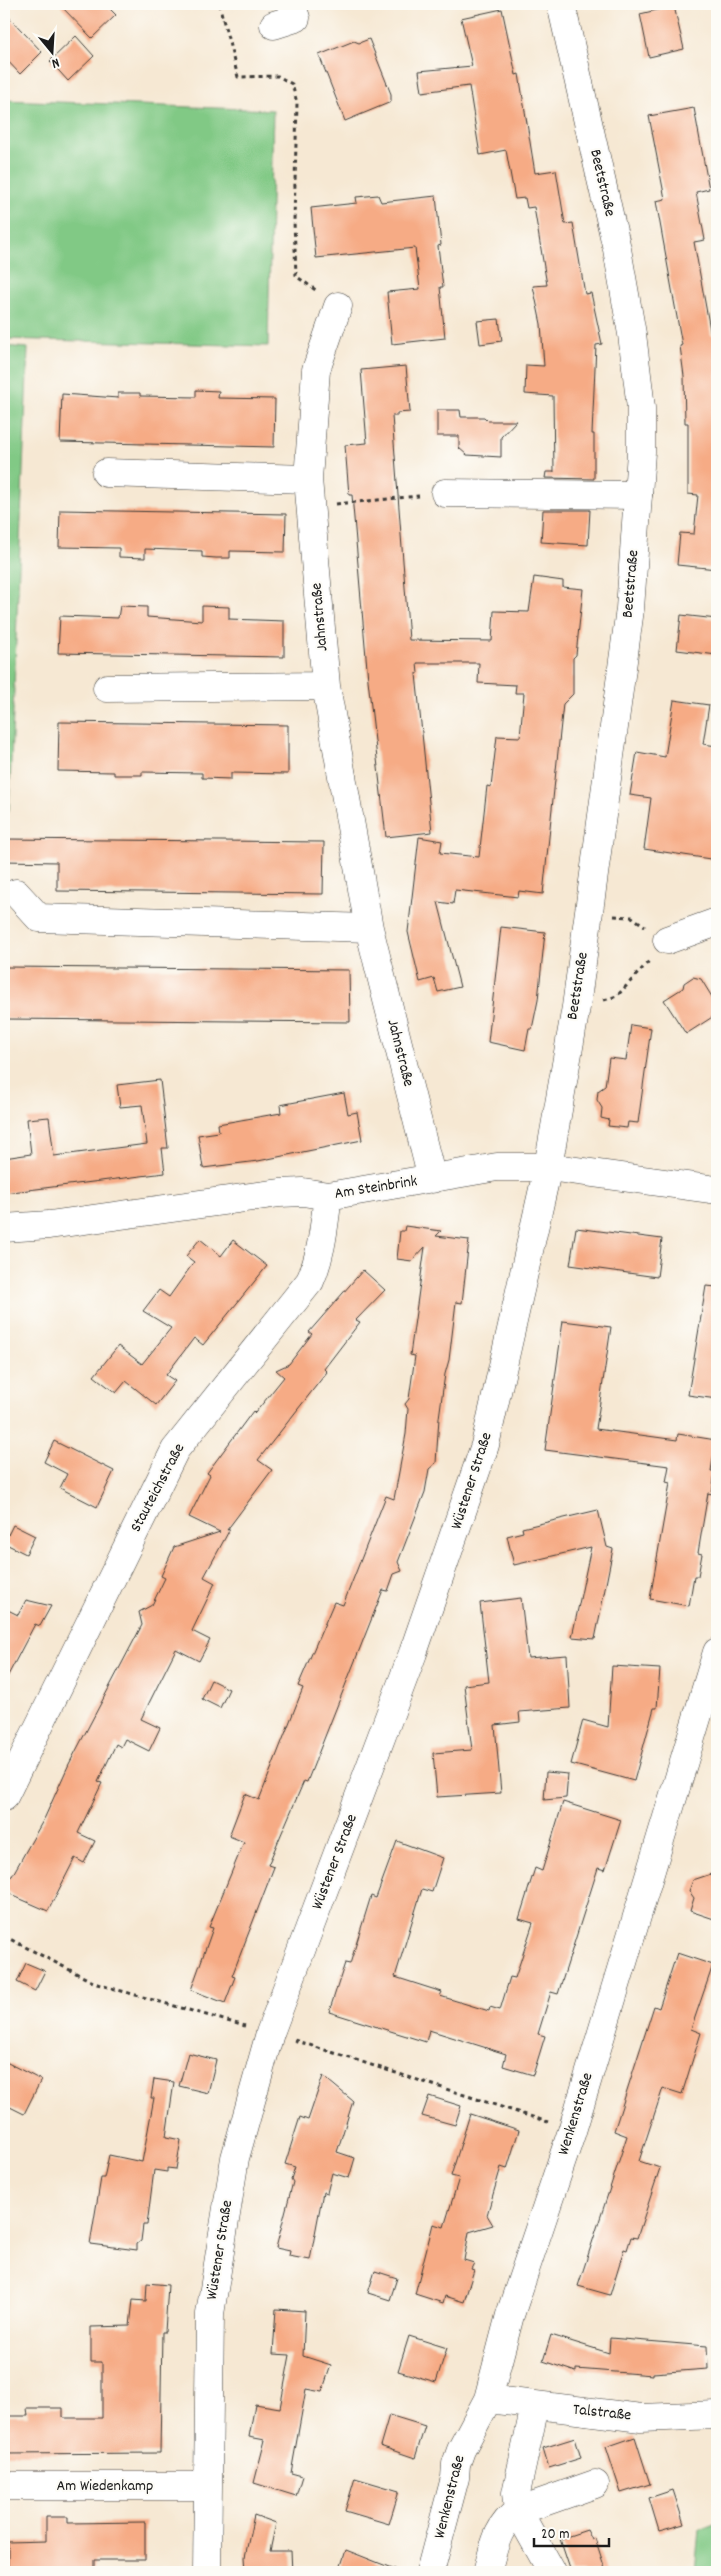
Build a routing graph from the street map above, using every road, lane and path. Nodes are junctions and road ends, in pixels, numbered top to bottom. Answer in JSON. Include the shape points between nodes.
{"nodes":[{"id":1,"x":219,"y":4,"type":"edge"},
{"id":2,"x":292,"y":4,"type":"edge"},
{"id":3,"x":561,"y":4,"type":"edge"},
{"id":4,"x":274,"y":25,"type":"dead end"},
{"id":5,"x":338,"y":306,"type":"joint"},
{"id":6,"x":106,"y":473,"type":"dead end"},
{"id":7,"x":308,"y":479,"type":"junction"},
{"id":8,"x":445,"y":493,"type":"joint"},
{"id":9,"x":638,"y":495,"type":"junction"},
{"id":10,"x":311,"y":506,"type":"junction"},
{"id":11,"x":326,"y":686,"type":"junction"},
{"id":12,"x":107,"y":688,"type":"dead end"},
{"id":13,"x":16,"y":893,"type":"dead end"},
{"id":14,"x":626,"y":917,"type":"dead end"},
{"id":15,"x":632,"y":917,"type":"dead end"},
{"id":16,"x":717,"y":922,"type":"edge"},
{"id":17,"x":368,"y":928,"type":"junction"},
{"id":18,"x":667,"y":940,"type":"joint"},
{"id":19,"x":576,"y":1007,"type":"junction"},
{"id":20,"x":548,"y":1167,"type":"junction"},
{"id":21,"x":432,"y":1178,"type":"junction"},
{"id":22,"x":717,"y":1190,"type":"edge"},
{"id":23,"x":328,"y":1196,"type":"junction"},
{"id":24,"x":4,"y":1228,"type":"edge"},
{"id":25,"x":717,"y":1656,"type":"edge"},
{"id":26,"x":4,"y":1797,"type":"edge"},
{"id":27,"x":4,"y":1936,"type":"edge"},
{"id":28,"x":270,"y":2033,"type":"junction"},
{"id":29,"x":572,"y":2131,"type":"junction"},
{"id":30,"x":488,"y":2399,"type":"junction"},
{"id":31,"x":535,"y":2406,"type":"junction"},
{"id":32,"x":717,"y":2415,"type":"edge"},
{"id":33,"x":595,"y":2484,"type":"dead end"},
{"id":34,"x":4,"y":2486,"type":"edge"},
{"id":35,"x":206,"y":2486,"type":"junction"},
{"id":36,"x":518,"y":2511,"type":"junction"},
{"id":37,"x":207,"y":2572,"type":"edge"},
{"id":38,"x":430,"y":2572,"type":"edge"},
{"id":39,"x":487,"y":2572,"type":"edge"},
{"id":40,"x":552,"y":2572,"type":"edge"}],
"edges":[{"from":1,"to":5,"type":"path","via":[[238,77],[278,76],[292,84],[297,104],[296,276]]},
{"from":2,"to":4,"type":"street","via":[[296,18]]},
{"from":3,"to":9,"type":"street","name":"Beetstraße","via":[[617,249],[632,334],[641,408]]},
{"from":5,"to":7,"type":"street","name":"Jahnstraße","via":[[316,370]]},
{"from":6,"to":7,"type":"street"},
{"from":7,"to":10,"type":"street","name":"Jahnstraße"},
{"from":8,"to":9,"type":"street"},
{"from":8,"to":10,"type":"path"},
{"from":9,"to":19,"type":"street","name":"Beetstraße","via":[[630,609]]},
{"from":10,"to":11,"type":"street","name":"Jahnstraße"},
{"from":11,"to":12,"type":"street"},
{"from":11,"to":17,"type":"street","name":"Jahnstraße"},
{"from":13,"to":17,"type":"street","via":[[39,918]]},
{"from":14,"to":15,"type":"path"},
{"from":16,"to":18,"type":"street"},
{"from":17,"to":21,"type":"street","name":"Jahnstraße"},
{"from":18,"to":19,"type":"path","via":[[617,996]]},
{"from":19,"to":20,"type":"street","name":"Beetstraße"},
{"from":20,"to":21,"type":"street","name":"Am Steinbrink","via":[[496,1167]]},
{"from":20,"to":22,"type":"street","name":"Am Steinbrink"},
{"from":20,"to":28,"type":"street","name":"Wüstener Straße","via":[[485,1445],[413,1653]]},
{"from":21,"to":23,"type":"street","name":"Am Steinbrink"},
{"from":23,"to":24,"type":"street","name":"Am Steinbrink","via":[[303,1192],[280,1194],[49,1225]]},
{"from":23,"to":26,"type":"street","name":"Stauteichstraße","via":[[321,1248],[310,1281],[175,1450]]},
{"from":25,"to":29,"type":"street","name":"Wenkenstraße"},
{"from":27,"to":28,"type":"path","via":[[97,1984]]},
{"from":28,"to":29,"type":"path"},
{"from":28,"to":35,"type":"street","name":"Wüstener Straße","via":[[235,2158],[210,2314]]},
{"from":29,"to":30,"type":"street","name":"Wenkenstraße","via":[[510,2315]]},
{"from":30,"to":31,"type":"street","name":"Talstraße"},
{"from":30,"to":38,"type":"street","name":"Wenkenstraße","via":[[456,2464]]},
{"from":31,"to":32,"type":"street","name":"Talstraße","via":[[641,2418]]},
{"from":31,"to":36,"type":"street","via":[[516,2493]]},
{"from":33,"to":36,"type":"street"},
{"from":34,"to":35,"type":"street","name":"Am Wiedenkamp"},
{"from":35,"to":37,"type":"street","name":"Wüstener Straße"},
{"from":36,"to":39,"type":"street","via":[[505,2520]]},
{"from":36,"to":40,"type":"street"}]}
